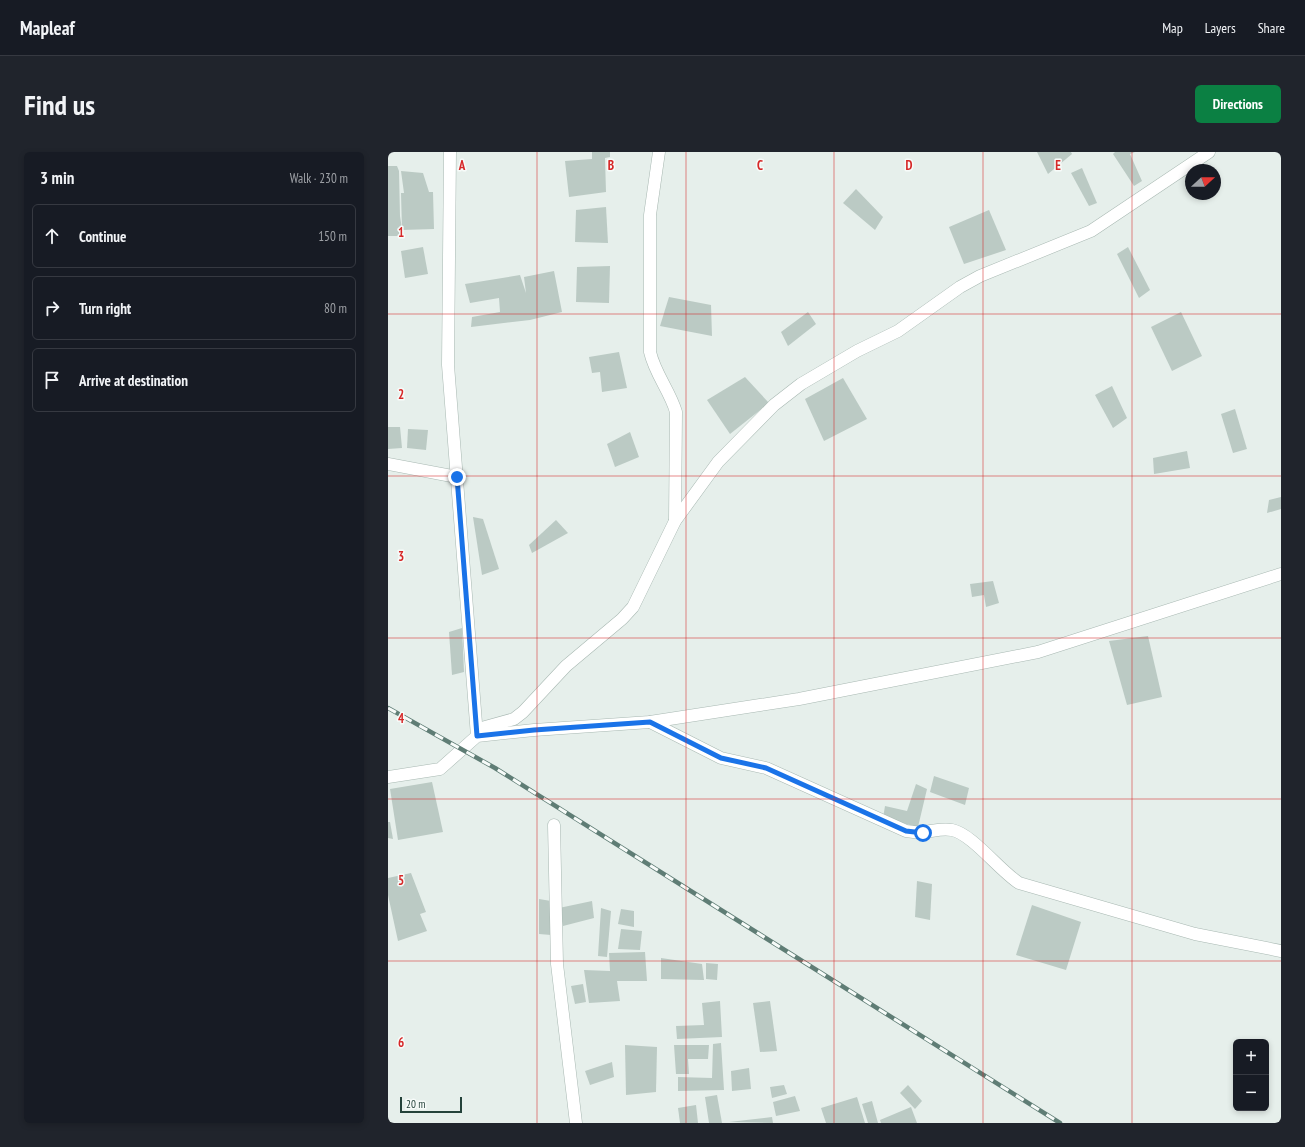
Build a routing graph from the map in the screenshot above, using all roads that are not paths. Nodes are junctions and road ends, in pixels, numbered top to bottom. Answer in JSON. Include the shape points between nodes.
{"nodes":[{"id":1,"x":450,"y":152,"type":"edge"},
{"id":2,"x":659,"y":152,"type":"edge"},
{"id":3,"x":1209,"y":152,"type":"edge"},
{"id":4,"x":388,"y":464,"type":"edge"},
{"id":5,"x":457,"y":477,"type":"junction"},
{"id":6,"x":675,"y":521,"type":"junction"},
{"id":7,"x":1281,"y":574,"type":"edge"},
{"id":8,"x":650,"y":722,"type":"junction"},
{"id":9,"x":477,"y":732,"type":"junction"},
{"id":10,"x":388,"y":777,"type":"edge"},
{"id":11,"x":554,"y":824,"type":"dead end"},
{"id":12,"x":1281,"y":951,"type":"edge"},
{"id":13,"x":576,"y":1123,"type":"edge"}],
"edges":[{"from":1,"to":5,"type":"street","via":[[448,364]]},
{"from":2,"to":6,"type":"street","via":[[650,215],[650,352],[653,365],[672,399],[676,412]]},
{"from":3,"to":6,"type":"street","via":[[1091,231],[980,276],[960,287],[898,331],[857,351],[801,384],[774,405],[718,462]]},
{"from":4,"to":5,"type":"street"},
{"from":5,"to":9,"type":"street"},
{"from":6,"to":9,"type":"street","via":[[633,607],[622,619],[566,666],[523,712],[514,719]]},
{"from":7,"to":8,"type":"street","via":[[1038,652],[799,699]]},
{"from":8,"to":9,"type":"street"},
{"from":8,"to":12,"type":"street","via":[[721,758],[766,768],[906,831],[923,833],[937,829],[965,834],[1005,874],[1019,883],[1195,934]]},
{"from":9,"to":10,"type":"street","via":[[440,769]]},
{"from":11,"to":13,"type":"street","via":[[557,964]]}]}
